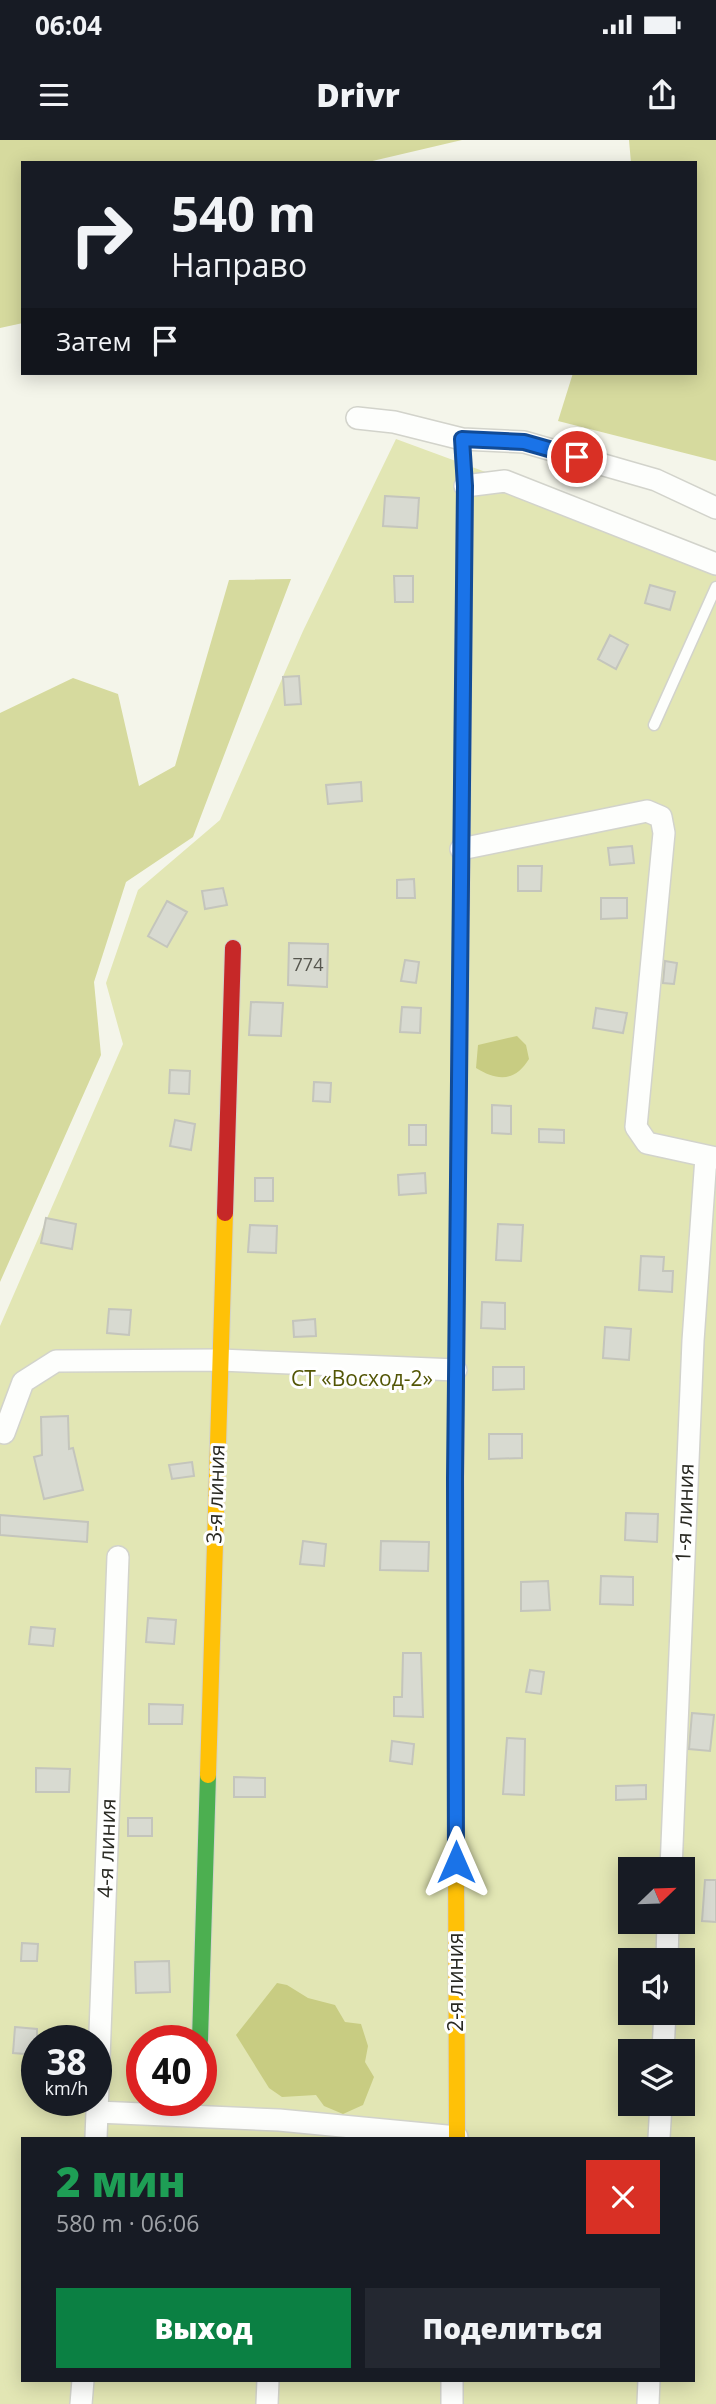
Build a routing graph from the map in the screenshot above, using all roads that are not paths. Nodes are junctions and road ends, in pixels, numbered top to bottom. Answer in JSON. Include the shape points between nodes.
{"nodes":[{"id":1,"x":357,"y":418,"type":"dead end"},
{"id":2,"x":462,"y":439,"type":"junction"},
{"id":3,"x":465,"y":486,"type":"junction"},
{"id":4,"x":716,"y":508,"type":"edge"},
{"id":5,"x":716,"y":564,"type":"edge"},
{"id":6,"x":716,"y":587,"type":"edge"},
{"id":7,"x":654,"y":725,"type":"dead end"},
{"id":8,"x":461,"y":849,"type":"junction"},
{"id":9,"x":233,"y":948,"type":"dead end"},
{"id":10,"x":711,"y":1157,"type":"edge"},
{"id":11,"x":220,"y":1360,"type":"junction"},
{"id":12,"x":456,"y":1370,"type":"junction"},
{"id":13,"x":4,"y":1433,"type":"dead end"},
{"id":14,"x":118,"y":1557,"type":"dead end"},
{"id":15,"x":671,"y":1857,"type":"edge"},
{"id":16,"x":100,"y":2025,"type":"edge"},
{"id":17,"x":200,"y":2025,"type":"edge"},
{"id":18,"x":217,"y":2113,"type":"edge"},
{"id":19,"x":97,"y":2116,"type":"edge"},
{"id":20,"x":660,"y":2116,"type":"edge"},
{"id":21,"x":279,"y":2129,"type":"edge"},
{"id":22,"x":96,"y":2137,"type":"edge"},
{"id":23,"x":437,"y":2137,"type":"edge"},
{"id":24,"x":457,"y":2137,"type":"edge"},
{"id":25,"x":659,"y":2137,"type":"edge"},
{"id":26,"x":83,"y":2382,"type":"edge"},
{"id":27,"x":268,"y":2382,"type":"edge"},
{"id":28,"x":452,"y":2382,"type":"edge"},
{"id":29,"x":649,"y":2382,"type":"edge"},
{"id":30,"x":81,"y":2404,"type":"edge"},
{"id":31,"x":267,"y":2404,"type":"edge"},
{"id":32,"x":452,"y":2404,"type":"edge"},
{"id":33,"x":648,"y":2404,"type":"edge"}],
"edges":[{"from":1,"to":2,"type":"street"},
{"from":2,"to":3,"type":"street","name":"2-я линия"},
{"from":2,"to":4,"type":"street","via":[[524,442],[656,480]]},
{"from":3,"to":5,"type":"street","via":[[505,481]]},
{"from":3,"to":8,"type":"street","name":"2-я линия"},
{"from":6,"to":7,"type":"lane"},
{"from":8,"to":10,"type":"street","via":[[647,811],[660,817],[664,833],[636,1127],[647,1143]]},
{"from":8,"to":12,"type":"street","name":"2-я линия"},
{"from":9,"to":11,"type":"street","name":"3-я линия"},
{"from":10,"to":15,"type":"street","name":"1-я линия","via":[[692,1355]]},
{"from":11,"to":12,"type":"street"},
{"from":11,"to":13,"type":"street","via":[[56,1361],[23,1382]]},
{"from":11,"to":17,"type":"street","name":"3-я линия"},
{"from":12,"to":24,"type":"street","name":"2-я линия"},
{"from":14,"to":16,"type":"street","name":"4-я линия"},
{"from":18,"to":21,"type":"street"},
{"from":19,"to":22,"type":"street","name":"4-я линия"},
{"from":20,"to":25,"type":"street"},
{"from":21,"to":23,"type":"street"},
{"from":26,"to":30,"type":"street"},
{"from":27,"to":31,"type":"street"},
{"from":28,"to":32,"type":"street"},
{"from":29,"to":33,"type":"street"}]}
